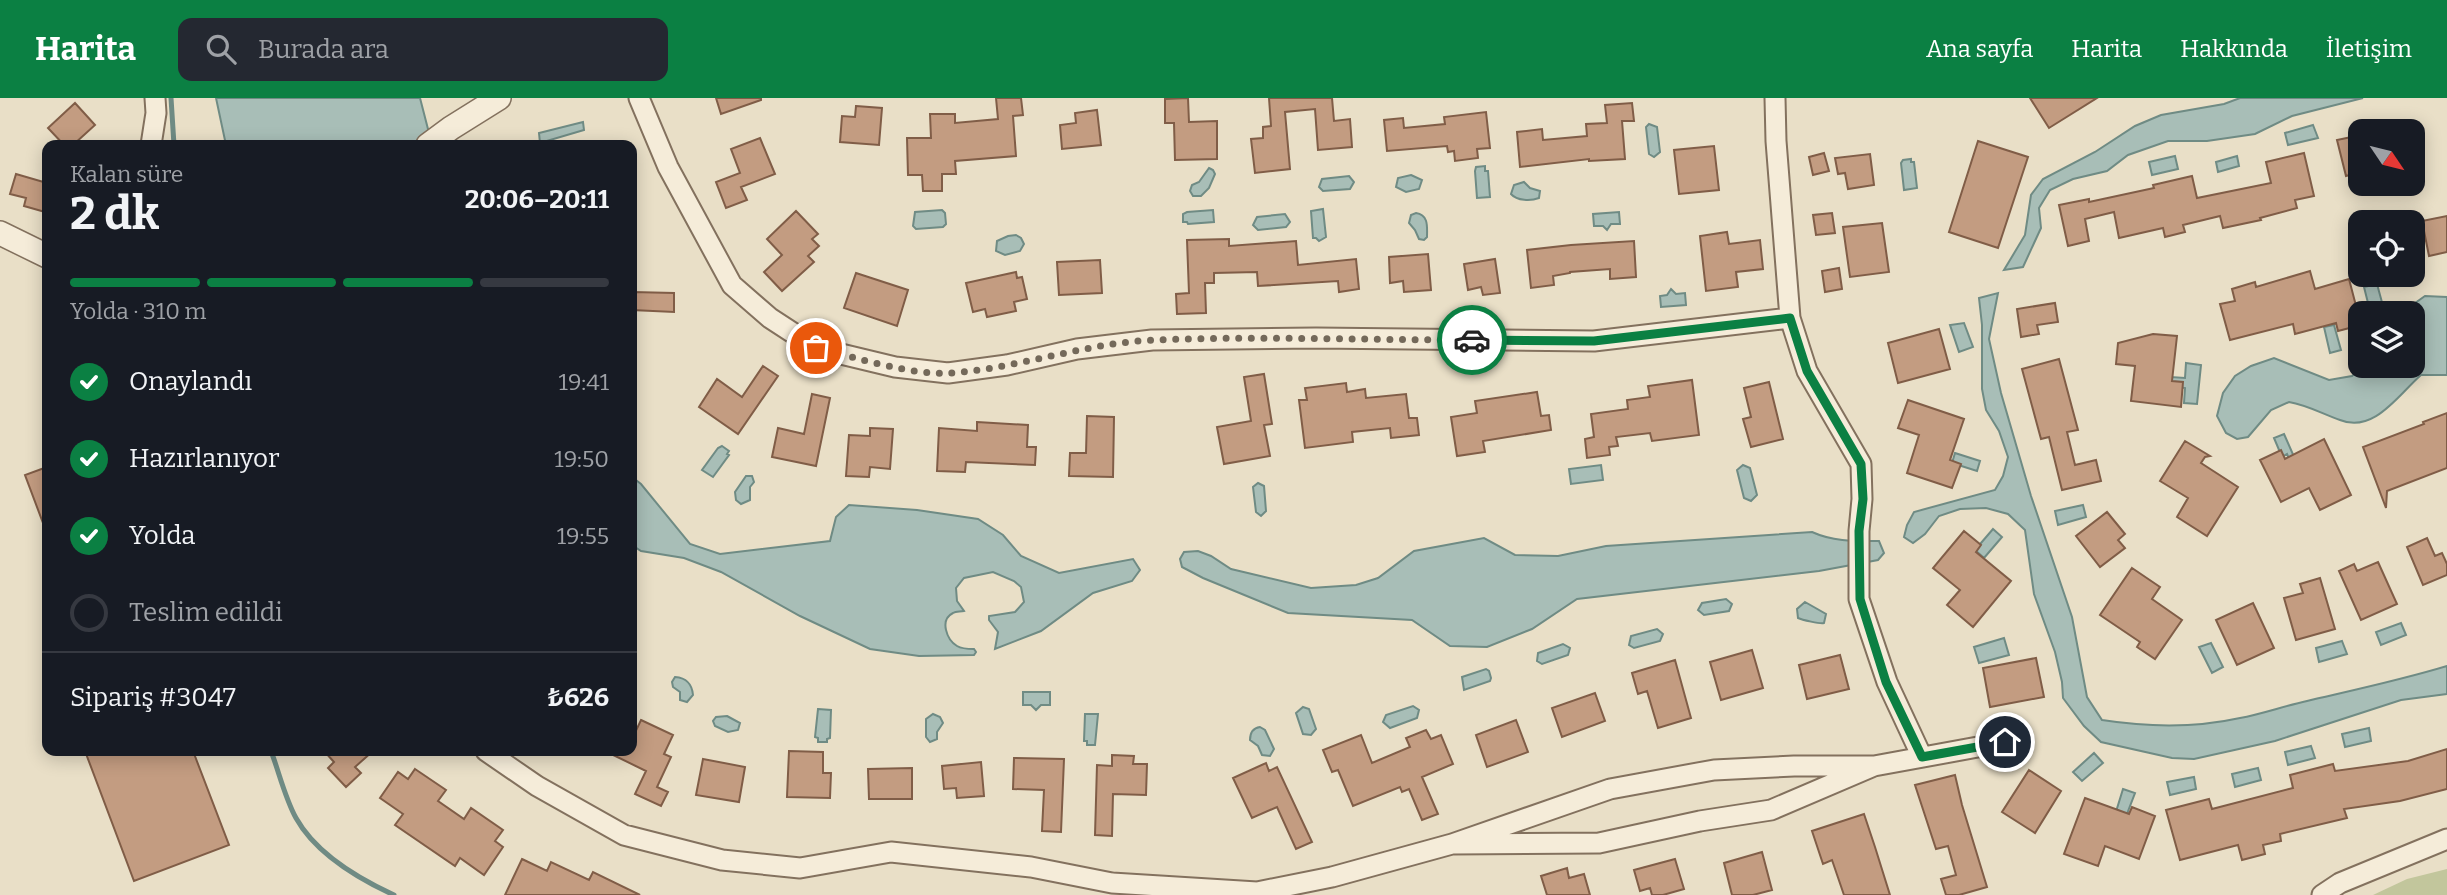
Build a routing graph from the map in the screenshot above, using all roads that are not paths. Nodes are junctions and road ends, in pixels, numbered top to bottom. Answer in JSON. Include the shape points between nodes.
{"nodes":[{"id":1,"x":155,"y":98,"type":"edge"},
{"id":2,"x":499,"y":98,"type":"edge"},
{"id":3,"x":639,"y":98,"type":"edge"},
{"id":4,"x":1775,"y":98,"type":"edge"},
{"id":5,"x":152,"y":140,"type":"edge"},
{"id":6,"x":435,"y":140,"type":"edge"},
{"id":7,"x":0,"y":233,"type":"edge"},
{"id":8,"x":42,"y":254,"type":"edge"},
{"id":9,"x":1790,"y":318,"type":"junction"},
{"id":10,"x":2005,"y":742,"type":"dead end"},
{"id":11,"x":493,"y":756,"type":"edge"},
{"id":12,"x":1922,"y":757,"type":"junction"},
{"id":13,"x":1874,"y":766,"type":"junction"},
{"id":14,"x":2447,"y":838,"type":"edge"},
{"id":15,"x":1452,"y":844,"type":"junction"},
{"id":16,"x":2322,"y":895,"type":"edge"}],
"edges":[{"from":1,"to":5,"type":"street"},
{"from":2,"to":6,"type":"street"},
{"from":3,"to":9,"type":"street","via":[[668,167],[732,285],[770,318],[816,348],[895,367],[948,373],[1152,340],[1594,341]]},
{"from":4,"to":9,"type":"street"},
{"from":7,"to":8,"type":"street"},
{"from":9,"to":12,"type":"street","via":[[1807,371],[1861,464],[1860,599],[1886,682]]},
{"from":10,"to":12,"type":"street"},
{"from":11,"to":15,"type":"street","via":[[624,835],[722,860],[800,868],[891,852],[1031,867],[1112,883],[1257,892]]},
{"from":12,"to":13,"type":"street"},
{"from":13,"to":15,"type":"street","via":[[1714,770],[1610,789]]},
{"from":13,"to":15,"type":"street","via":[[1771,810],[1599,844]]},
{"from":14,"to":16,"type":"street"}]}
